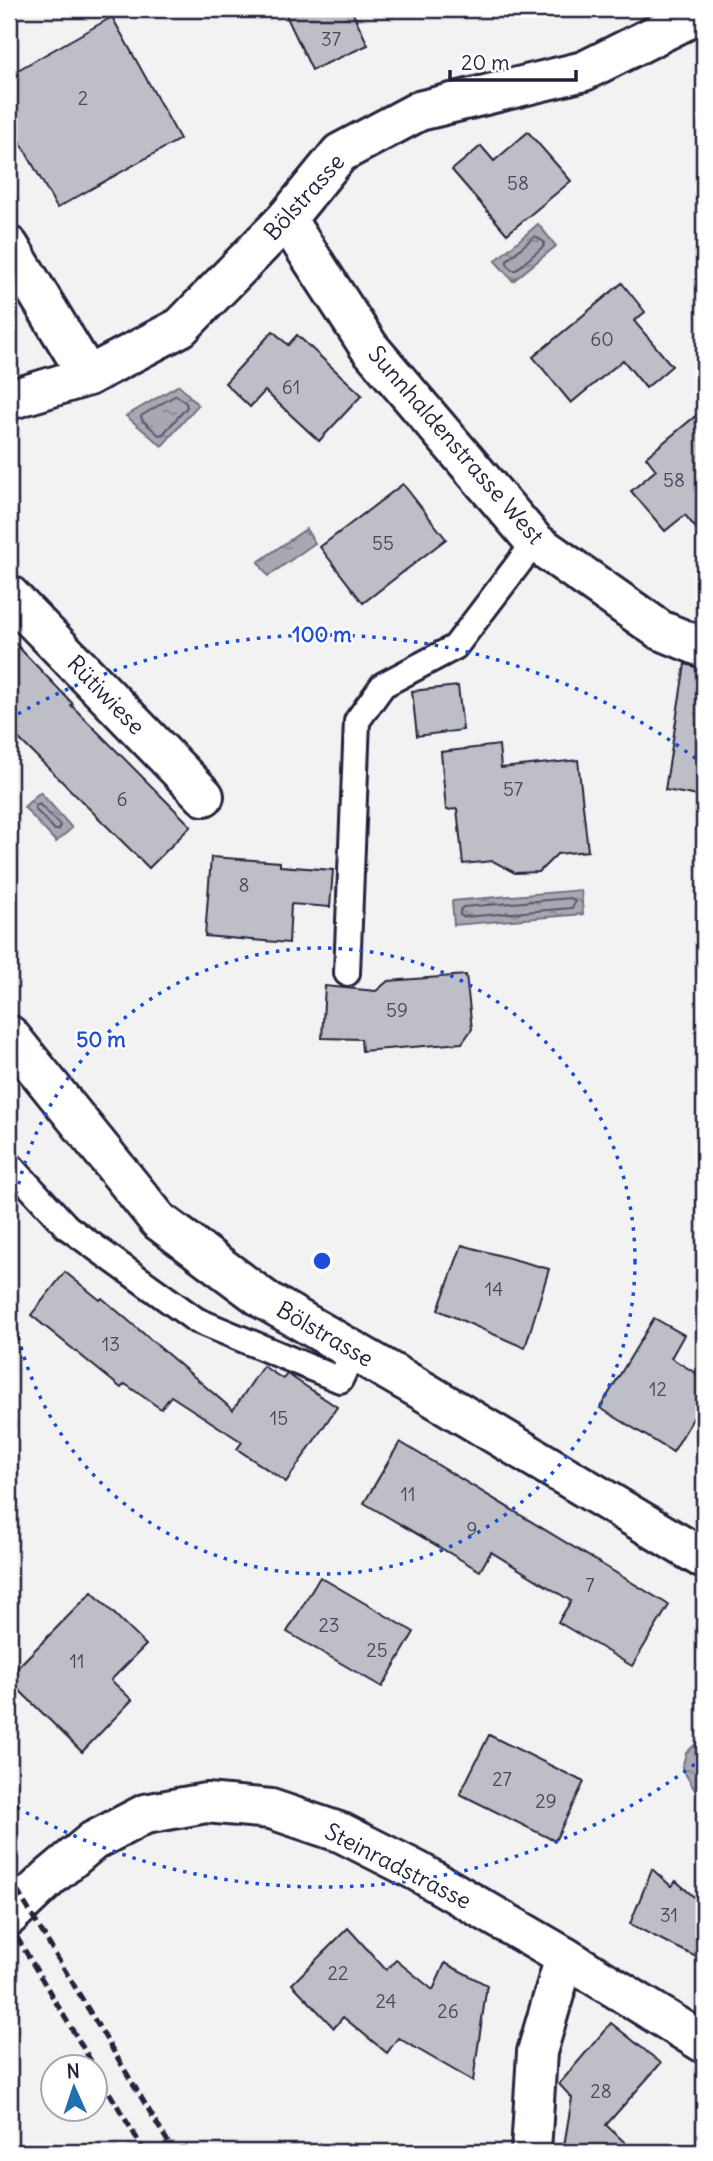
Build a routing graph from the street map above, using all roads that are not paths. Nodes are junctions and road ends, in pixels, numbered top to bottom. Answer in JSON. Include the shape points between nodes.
{"nodes":[{"id":1,"x":704,"y":11,"type":"edge"},
{"id":2,"x":286,"y":219,"type":"junction"},
{"id":3,"x":9,"y":246,"type":"edge"},
{"id":4,"x":88,"y":376,"type":"junction"},
{"id":5,"x":9,"y":400,"type":"edge"},
{"id":6,"x":535,"y":542,"type":"junction"},
{"id":7,"x":9,"y":595,"type":"edge"},
{"id":8,"x":704,"y":648,"type":"edge"},
{"id":9,"x":204,"y":796,"type":"dead end"},
{"id":10,"x":347,"y":973,"type":"dead end"},
{"id":11,"x":9,"y":1035,"type":"edge"},
{"id":12,"x":9,"y":1164,"type":"edge"},
{"id":13,"x":354,"y":1351,"type":"junction"},
{"id":14,"x":704,"y":1559,"type":"edge"},
{"id":15,"x":9,"y":1916,"type":"edge"},
{"id":16,"x":565,"y":1957,"type":"junction"},
{"id":17,"x":704,"y":2043,"type":"edge"},
{"id":18,"x":531,"y":2152,"type":"edge"}],
"edges":[{"from":1,"to":2,"type":"street","name":"Bölstrasse","via":[[584,71],[419,111],[340,153]]},
{"from":2,"to":4,"type":"street","name":"Bölstrasse","via":[[181,327]]},
{"from":2,"to":6,"type":"street","name":"Sunnhaldenstrasse West","via":[[369,347]]},
{"from":3,"to":4,"type":"street"},
{"from":4,"to":5,"type":"street","name":"Bölstrasse"},
{"from":6,"to":8,"type":"street","name":"Sunnhaldenstrasse West","via":[[660,630]]},
{"from":6,"to":10,"type":"lane","via":[[455,647],[383,685],[358,722]]},
{"from":7,"to":9,"type":"street","name":"Rütiwiese"},
{"from":11,"to":13,"type":"street","name":"Bölstrasse","via":[[159,1221],[265,1300]]},
{"from":12,"to":13,"type":"lane","via":[[67,1227],[196,1320],[340,1380]]},
{"from":13,"to":14,"type":"street","name":"Bölstrasse"},
{"from":15,"to":16,"type":"street","name":"Steinradstrasse","via":[[93,1841],[145,1814],[206,1803],[271,1809],[342,1833]]},
{"from":16,"to":17,"type":"street","name":"Steinradstrasse"},
{"from":16,"to":18,"type":"street","via":[[537,2052]]}]}
